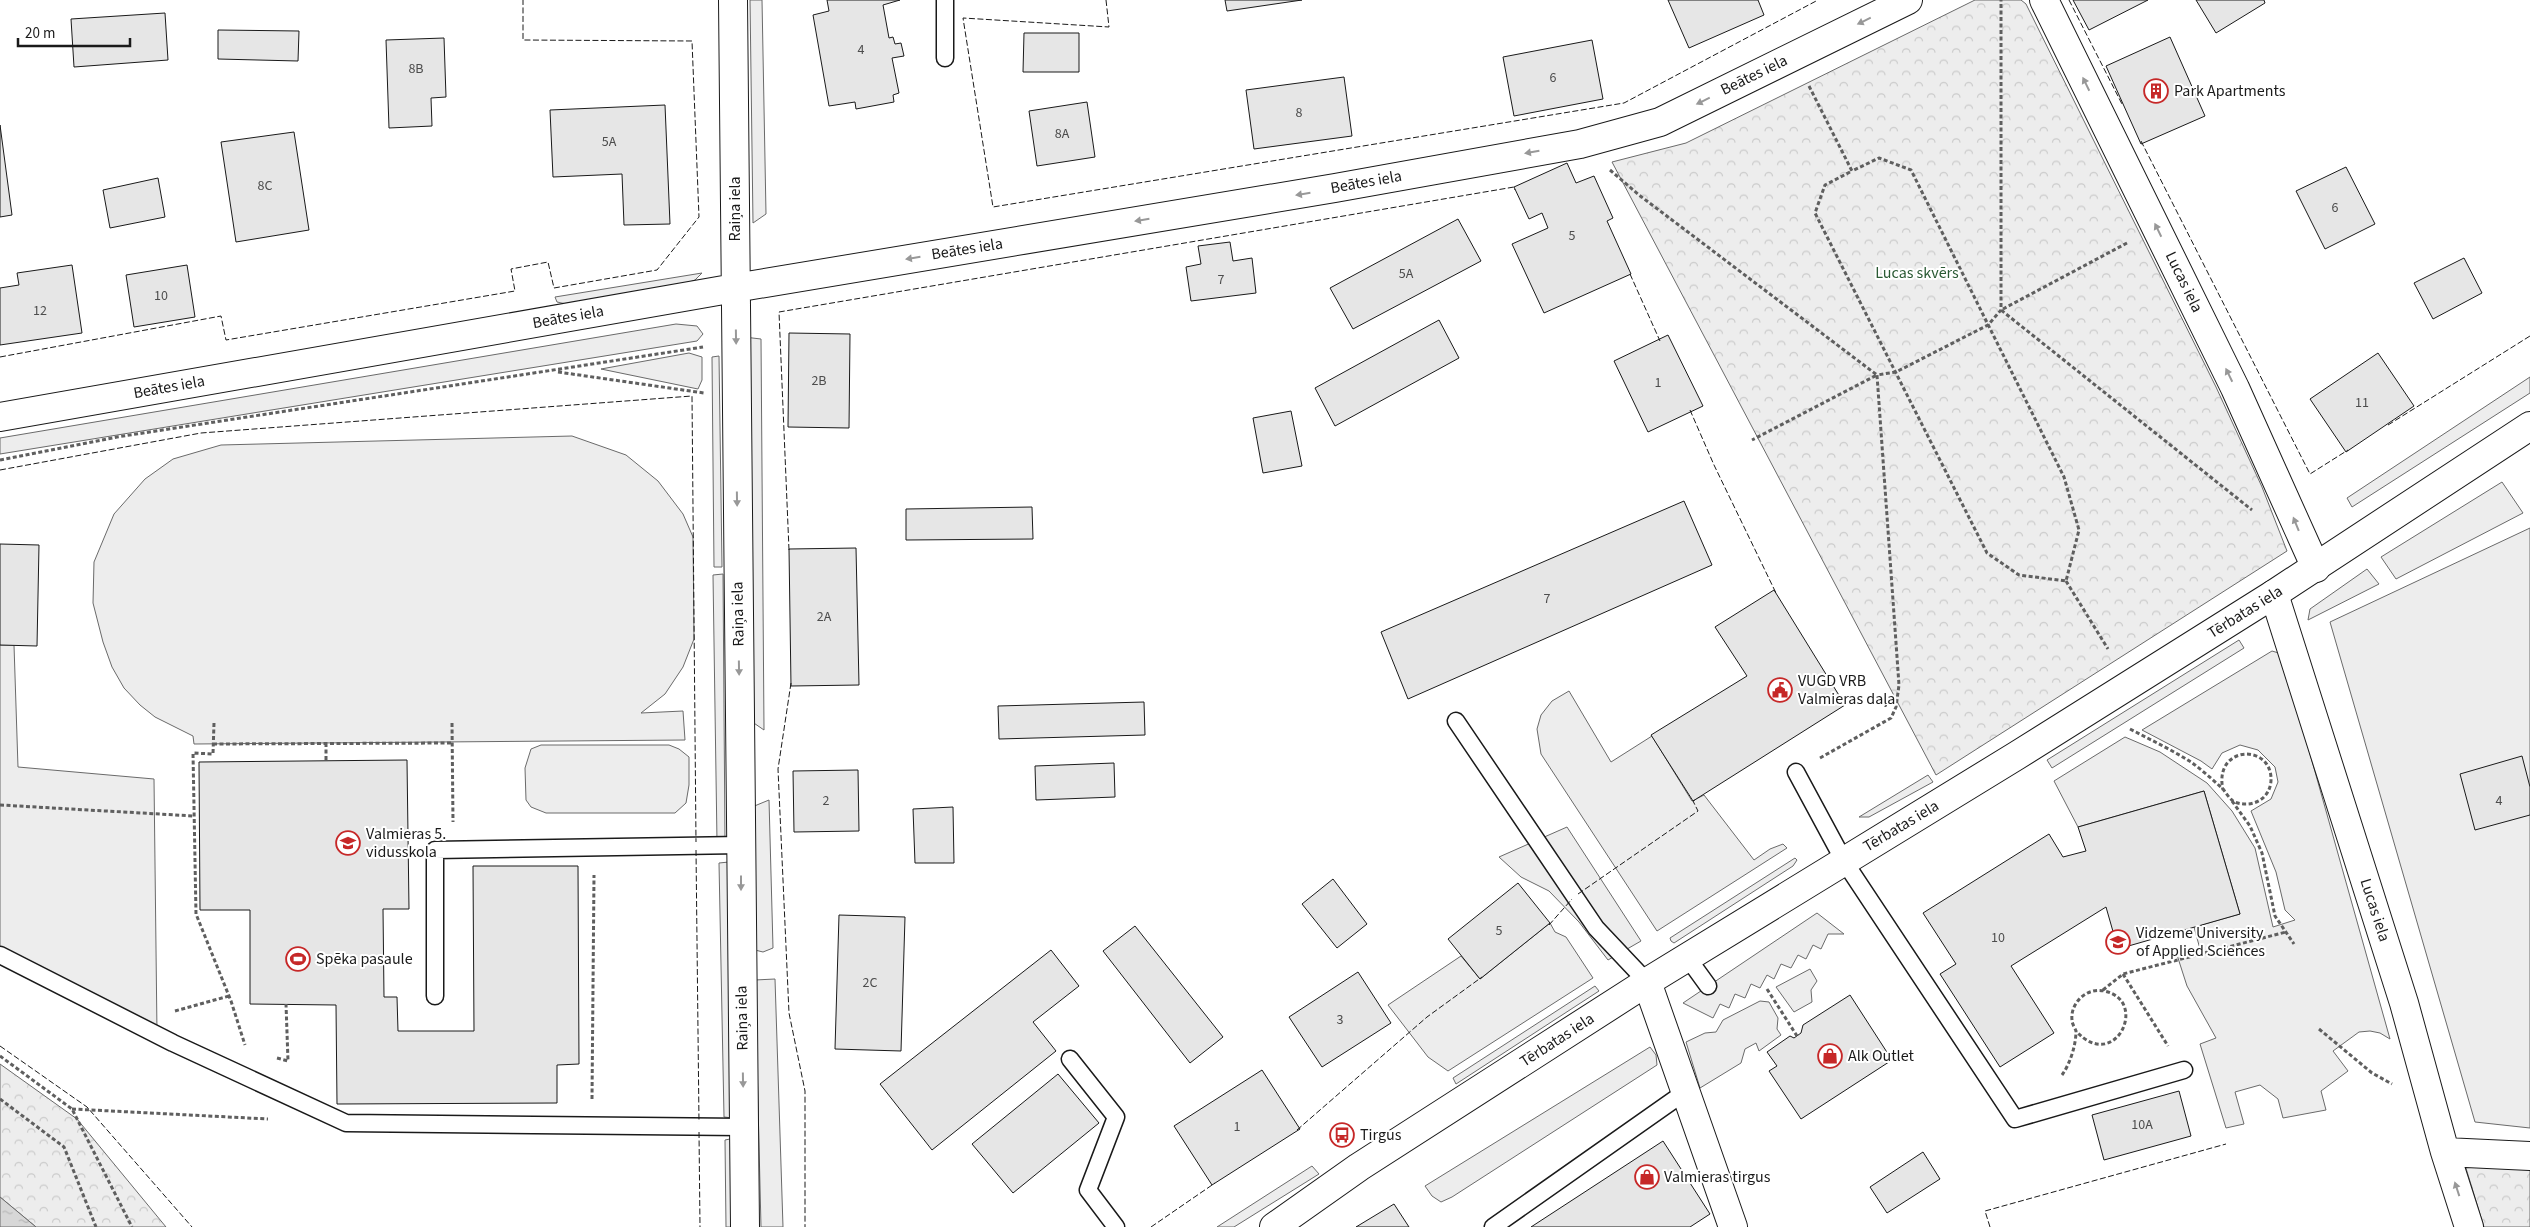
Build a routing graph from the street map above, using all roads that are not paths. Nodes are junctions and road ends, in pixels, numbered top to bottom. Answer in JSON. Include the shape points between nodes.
{"nodes":[{"id":1,"x":733,"y":0,"type":"edge"},
{"id":2,"x":945,"y":0,"type":"edge"},
{"id":3,"x":1908,"y":0,"type":"edge"},
{"id":4,"x":2044,"y":0,"type":"edge"},
{"id":5,"x":945,"y":58,"type":"dead end"},
{"id":6,"x":735,"y":288,"type":"junction"},
{"id":7,"x":0,"y":417,"type":"edge"},
{"id":8,"x":2530,"y":426,"type":"edge"},
{"id":9,"x":2316,"y":568,"type":"junction"},
{"id":10,"x":2274,"y":594,"type":"junction"},
{"id":11,"x":1456,"y":721,"type":"dead end"},
{"id":12,"x":1796,"y":772,"type":"road end"},
{"id":13,"x":741,"y":845,"type":"junction"},
{"id":14,"x":1844,"y":861,"type":"junction"},
{"id":15,"x":0,"y":955,"type":"edge"},
{"id":16,"x":1688,"y":958,"type":"junction"},
{"id":17,"x":1648,"y":982,"type":"junction"},
{"id":18,"x":1708,"y":986,"type":"dead end"},
{"id":19,"x":435,"y":996,"type":"dead end"},
{"id":20,"x":1070,"y":1059,"type":"dead end"},
{"id":21,"x":2184,"y":1070,"type":"road end"},
{"id":22,"x":1685,"y":1092,"type":"junction"},
{"id":23,"x":743,"y":1127,"type":"junction"},
{"id":24,"x":2446,"y":1152,"type":"junction"},
{"id":25,"x":2530,"y":1156,"type":"edge"},
{"id":26,"x":745,"y":1227,"type":"edge"},
{"id":27,"x":1116,"y":1227,"type":"edge"},
{"id":28,"x":1274,"y":1227,"type":"edge"},
{"id":29,"x":1493,"y":1227,"type":"edge"},
{"id":30,"x":1733,"y":1227,"type":"edge"},
{"id":31,"x":2469,"y":1227,"type":"edge"}],
"edges":[{"from":1,"to":6,"type":"street","name":"Raiņa iela"},
{"from":2,"to":5,"type":"lane"},
{"from":3,"to":6,"type":"street","name":"Beātes iela","one_way":true,"via":[[1660,122],[1580,144]]},
{"from":9,"to":4,"type":"street","name":"Lucas iela","one_way":true,"via":[[2235,388]]},
{"from":6,"to":7,"type":"street","name":"Beātes iela"},
{"from":6,"to":13,"type":"street","name":"Raiņa iela","one_way":true},
{"from":8,"to":9,"type":"street","name":"Tērbatas iela"},
{"from":9,"to":10,"type":"street","name":"Tērbatas iela"},
{"from":10,"to":14,"type":"street","name":"Tērbatas iela"},
{"from":10,"to":24,"type":"street","name":"Lucas iela","via":[[2404,1003]]},
{"from":11,"to":17,"type":"lane","via":[[1596,928]]},
{"from":12,"to":14,"type":"lane"},
{"from":13,"to":19,"type":"lane","via":[[435,850]]},
{"from":13,"to":23,"type":"street","name":"Raiņa iela","one_way":true},
{"from":14,"to":16,"type":"street","name":"Tērbatas iela"},
{"from":14,"to":21,"type":"lane","via":[[2015,1119]]},
{"from":15,"to":23,"type":"lane","via":[[133,1023],[346,1123]]},
{"from":16,"to":17,"type":"street","name":"Tērbatas iela"},
{"from":16,"to":18,"type":"lane"},
{"from":17,"to":22,"type":"street"},
{"from":17,"to":28,"type":"street","name":"Tērbatas iela","via":[[1359,1167]]},
{"from":20,"to":27,"type":"lane","via":[[1116,1118],[1088,1190]]},
{"from":22,"to":29,"type":"lane"},
{"from":22,"to":30,"type":"street"},
{"from":23,"to":26,"type":"street","name":"Raiņa iela"},
{"from":24,"to":25,"type":"street"},
{"from":31,"to":24,"type":"street","name":"Lucas iela","one_way":true}]}
